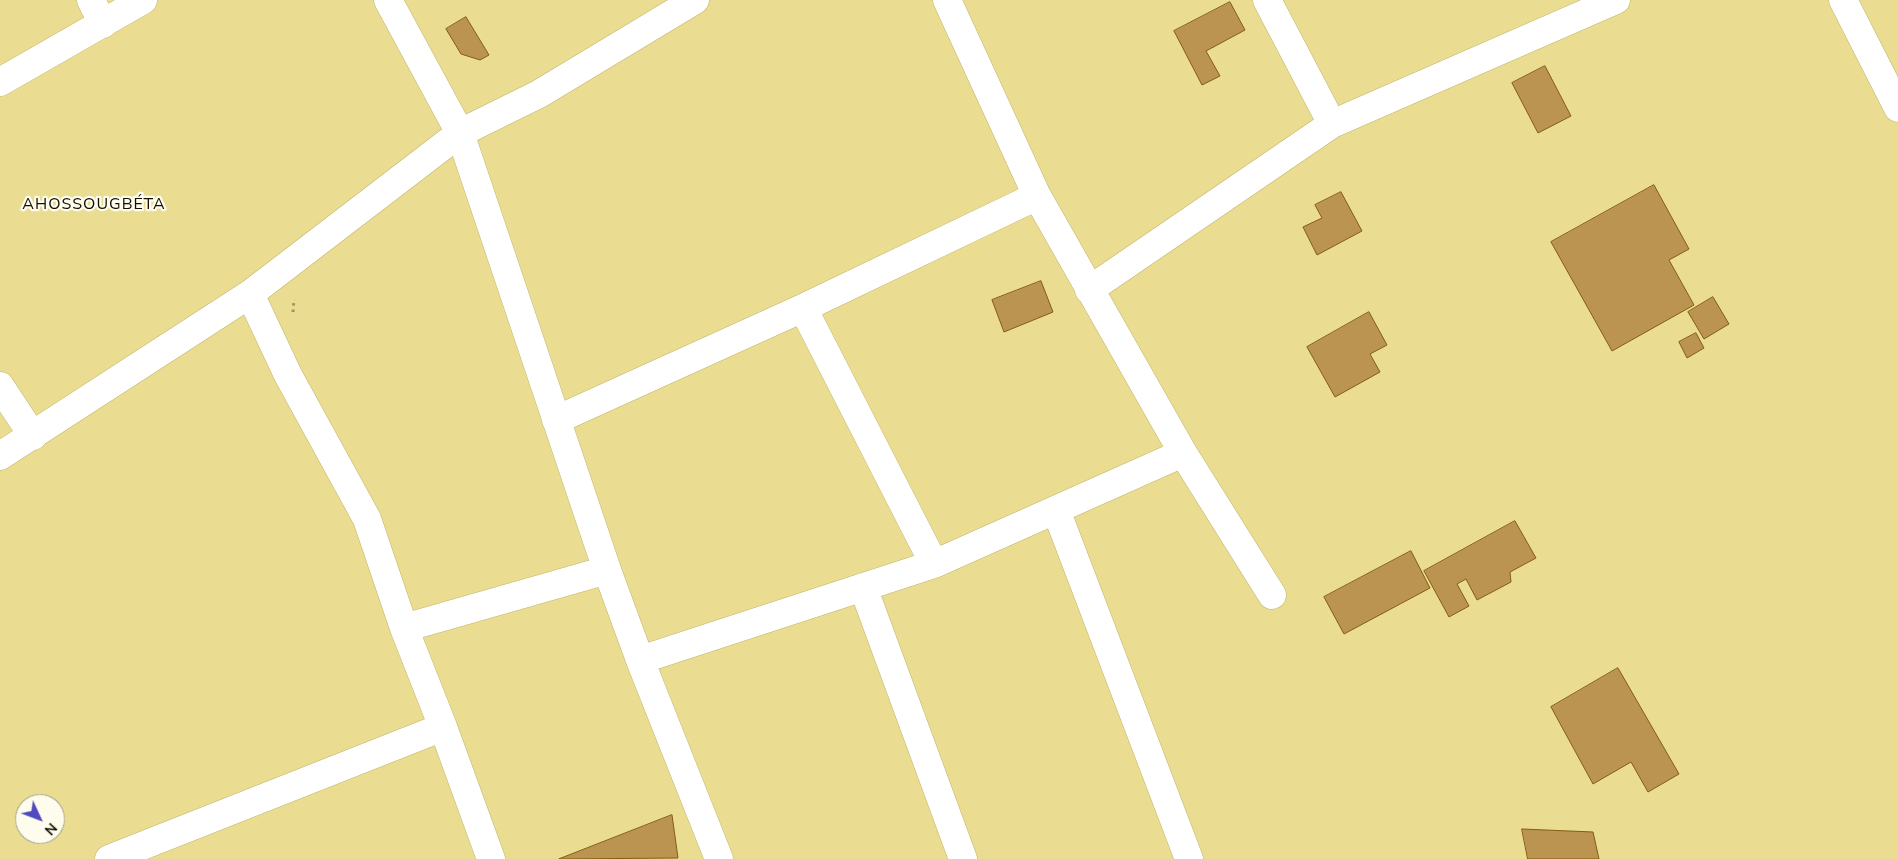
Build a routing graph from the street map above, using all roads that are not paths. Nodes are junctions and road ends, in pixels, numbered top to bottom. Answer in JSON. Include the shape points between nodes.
{"nodes":[{"id":1,"x":90,"y":0,"type":"edge"},
{"id":2,"x":143,"y":0,"type":"edge"},
{"id":3,"x":388,"y":0,"type":"edge"},
{"id":4,"x":696,"y":0,"type":"edge"},
{"id":5,"x":948,"y":0,"type":"edge"},
{"id":6,"x":1267,"y":0,"type":"edge"},
{"id":7,"x":1616,"y":0,"type":"edge"},
{"id":8,"x":1843,"y":0,"type":"edge"},
{"id":9,"x":103,"y":24,"type":"junction"},
{"id":10,"x":0,"y":82,"type":"edge"},
{"id":11,"x":1898,"y":108,"type":"edge"},
{"id":12,"x":1332,"y":124,"type":"junction"},
{"id":13,"x":460,"y":133,"type":"junction"},
{"id":14,"x":1036,"y":196,"type":"junction"},
{"id":15,"x":1089,"y":290,"type":"junction"},
{"id":16,"x":250,"y":294,"type":"junction"},
{"id":17,"x":803,"y":308,"type":"junction"},
{"id":18,"x":0,"y":386,"type":"edge"},
{"id":19,"x":556,"y":420,"type":"junction"},
{"id":20,"x":33,"y":436,"type":"junction"},
{"id":21,"x":1183,"y":453,"type":"junction"},
{"id":22,"x":0,"y":456,"type":"edge"},
{"id":23,"x":1056,"y":510,"type":"junction"},
{"id":24,"x":934,"y":564,"type":"junction"},
{"id":25,"x":607,"y":570,"type":"junction"},
{"id":26,"x":863,"y":587,"type":"junction"},
{"id":27,"x":1272,"y":595,"type":"dead end"},
{"id":28,"x":404,"y":628,"type":"junction"},
{"id":29,"x":640,"y":660,"type":"junction"},
{"id":30,"x":443,"y":727,"type":"junction"},
{"id":31,"x":109,"y":859,"type":"edge"},
{"id":32,"x":491,"y":859,"type":"edge"},
{"id":33,"x":719,"y":859,"type":"edge"},
{"id":34,"x":963,"y":859,"type":"edge"},
{"id":35,"x":1189,"y":859,"type":"edge"}],
"edges":[{"from":1,"to":9,"type":"street"},
{"from":2,"to":9,"type":"street"},
{"from":3,"to":13,"type":"street"},
{"from":4,"to":13,"type":"street","via":[[539,94]]},
{"from":5,"to":14,"type":"street"},
{"from":6,"to":12,"type":"street"},
{"from":7,"to":12,"type":"street"},
{"from":8,"to":11,"type":"street"},
{"from":9,"to":10,"type":"street"},
{"from":12,"to":15,"type":"street"},
{"from":13,"to":16,"type":"street"},
{"from":13,"to":19,"type":"street"},
{"from":14,"to":15,"type":"street"},
{"from":14,"to":17,"type":"street"},
{"from":15,"to":21,"type":"street"},
{"from":16,"to":20,"type":"street"},
{"from":16,"to":28,"type":"street","via":[[288,375],[367,519]]},
{"from":17,"to":19,"type":"street"},
{"from":17,"to":24,"type":"street"},
{"from":18,"to":20,"type":"street"},
{"from":19,"to":25,"type":"street"},
{"from":20,"to":22,"type":"street"},
{"from":21,"to":23,"type":"street"},
{"from":21,"to":27,"type":"street"},
{"from":23,"to":24,"type":"street"},
{"from":23,"to":35,"type":"street"},
{"from":24,"to":26,"type":"street"},
{"from":25,"to":28,"type":"street"},
{"from":25,"to":29,"type":"street"},
{"from":26,"to":29,"type":"street"},
{"from":26,"to":34,"type":"street"},
{"from":28,"to":30,"type":"street"},
{"from":29,"to":33,"type":"street"},
{"from":30,"to":31,"type":"street"},
{"from":30,"to":32,"type":"street"}]}
